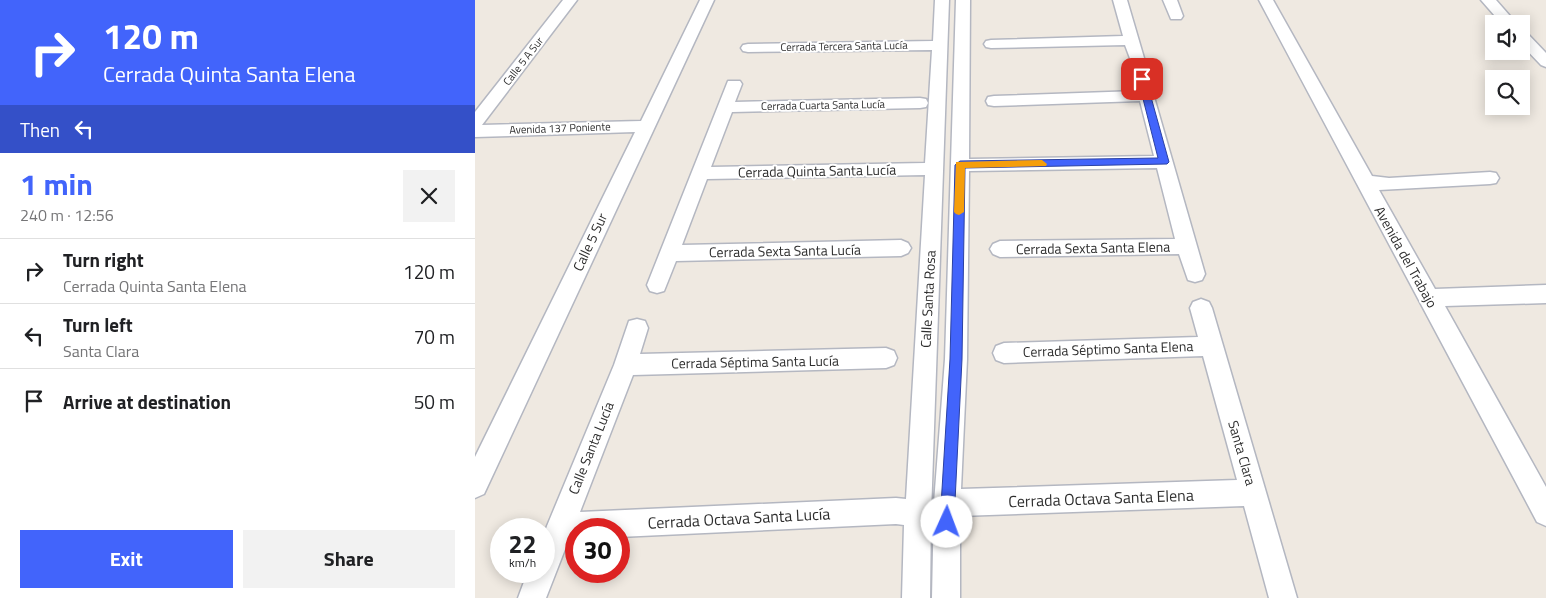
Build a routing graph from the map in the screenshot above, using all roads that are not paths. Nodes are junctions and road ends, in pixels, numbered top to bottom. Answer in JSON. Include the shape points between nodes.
{"nodes":[{"id":1,"x":570,"y":0,"type":"edge"},
{"id":2,"x":707,"y":0,"type":"edge"},
{"id":3,"x":942,"y":0,"type":"edge"},
{"id":4,"x":963,"y":0,"type":"edge"},
{"id":5,"x":1120,"y":0,"type":"edge"},
{"id":6,"x":1169,"y":0,"type":"edge"},
{"id":7,"x":1266,"y":0,"type":"edge"},
{"id":8,"x":1488,"y":0,"type":"edge"},
{"id":9,"x":1502,"y":15,"type":"edge"},
{"id":10,"x":1176,"y":16,"type":"dead end"},
{"id":11,"x":1131,"y":40,"type":"junction"},
{"id":12,"x":991,"y":44,"type":"dead end"},
{"id":13,"x":940,"y":45,"type":"junction"},
{"id":14,"x":1530,"y":45,"type":"edge"},
{"id":15,"x":748,"y":48,"type":"dead end"},
{"id":16,"x":1136,"y":58,"type":"dead end"},
{"id":17,"x":1546,"y":62,"type":"edge"},
{"id":18,"x":734,"y":84,"type":"dead end"},
{"id":19,"x":994,"y":101,"type":"dead end"},
{"id":20,"x":920,"y":103,"type":"dead end"},
{"id":21,"x":726,"y":107,"type":"junction"},
{"id":22,"x":475,"y":123,"type":"edge"},
{"id":23,"x":646,"y":126,"type":"junction"},
{"id":24,"x":475,"y":131,"type":"edge"},
{"id":25,"x":1164,"y":162,"type":"junction"},
{"id":26,"x":960,"y":165,"type":"junction"},
{"id":27,"x":935,"y":169,"type":"junction"},
{"id":28,"x":700,"y":173,"type":"junction"},
{"id":29,"x":1490,"y":178,"type":"dead end"},
{"id":30,"x":1366,"y":182,"type":"junction"},
{"id":31,"x":933,"y":206,"type":"junction"},
{"id":32,"x":959,"y":206,"type":"junction"},
{"id":33,"x":1186,"y":246,"type":"junction"},
{"id":34,"x":901,"y":248,"type":"dead end"},
{"id":35,"x":1000,"y":249,"type":"dead end"},
{"id":36,"x":669,"y":253,"type":"junction"},
{"id":37,"x":1195,"y":274,"type":"dead end"},
{"id":38,"x":657,"y":284,"type":"dead end"},
{"id":39,"x":1546,"y":294,"type":"edge"},
{"id":40,"x":1428,"y":298,"type":"junction"},
{"id":41,"x":1201,"y":308,"type":"dead end"},
{"id":42,"x":637,"y":328,"type":"dead end"},
{"id":43,"x":1212,"y":346,"type":"junction"},
{"id":44,"x":1004,"y":353,"type":"dead end"},
{"id":45,"x":886,"y":358,"type":"dead end"},
{"id":46,"x":625,"y":365,"type":"junction"},
{"id":47,"x":475,"y":485,"type":"edge"},
{"id":48,"x":1254,"y":492,"type":"junction"},
{"id":49,"x":947,"y":503,"type":"junction"},
{"id":50,"x":918,"y":514,"type":"junction"},
{"id":51,"x":1546,"y":514,"type":"edge"},
{"id":52,"x":560,"y":526,"type":"junction"},
{"id":53,"x":555,"y":539,"type":"edge"},
{"id":54,"x":538,"y":583,"type":"edge"},
{"id":55,"x":532,"y":598,"type":"edge"},
{"id":56,"x":916,"y":598,"type":"edge"},
{"id":57,"x":946,"y":598,"type":"edge"},
{"id":58,"x":1283,"y":598,"type":"edge"}],
"edges":[{"from":1,"to":22,"type":"street","name":"Calle 5 A Sur"},
{"from":2,"to":23,"type":"street","name":"Calle 5 Sur"},
{"from":3,"to":13,"type":"street","name":"Calle Santa Rosa"},
{"from":4,"to":26,"type":"street","name":"Calle Santa Rosa"},
{"from":5,"to":11,"type":"street"},
{"from":6,"to":10,"type":"street"},
{"from":7,"to":30,"type":"street","name":"Avenida del Trabajo"},
{"from":8,"to":9,"type":"street"},
{"from":11,"to":12,"type":"street"},
{"from":11,"to":16,"type":"street"},
{"from":13,"to":15,"type":"street","name":"Cerrada Tercera Santa Lucía"},
{"from":13,"to":27,"type":"street","name":"Calle Santa Rosa"},
{"from":14,"to":17,"type":"street"},
{"from":18,"to":21,"type":"street"},
{"from":19,"to":25,"type":"street","via":[[1144,87]]},
{"from":20,"to":21,"type":"street","name":"Cerrada Cuarta Santa Lucía"},
{"from":21,"to":28,"type":"street"},
{"from":23,"to":24,"type":"street","name":"Avenida 137 Poniente"},
{"from":23,"to":47,"type":"street","name":"Calle 5 Sur"},
{"from":25,"to":26,"type":"street"},
{"from":25,"to":33,"type":"street"},
{"from":26,"to":32,"type":"street","name":"Calle Santa Rosa"},
{"from":27,"to":28,"type":"street","name":"Cerrada Quinta Santa Lucía"},
{"from":27,"to":31,"type":"street","name":"Calle Santa Rosa"},
{"from":28,"to":36,"type":"street"},
{"from":29,"to":30,"type":"street","via":[[1389,184]]},
{"from":30,"to":40,"type":"street","name":"Avenida del Trabajo"},
{"from":31,"to":32,"type":"street"},
{"from":31,"to":50,"type":"street","name":"Calle Santa Rosa"},
{"from":32,"to":49,"type":"street","name":"Calle Santa Rosa","via":[[956,359]]},
{"from":33,"to":35,"type":"street","name":"Cerrada Sexta Santa Elena"},
{"from":33,"to":37,"type":"street"},
{"from":34,"to":36,"type":"street","name":"Cerrada Sexta Santa Lucía"},
{"from":36,"to":38,"type":"street"},
{"from":39,"to":40,"type":"street"},
{"from":40,"to":51,"type":"street","name":"Avenida del Trabajo"},
{"from":41,"to":43,"type":"street","name":"Santa Clara"},
{"from":42,"to":46,"type":"street","name":"Calle Santa Lucía"},
{"from":43,"to":44,"type":"street","name":"Cerrada Séptimo Santa Elena"},
{"from":43,"to":48,"type":"street","name":"Santa Clara"},
{"from":45,"to":46,"type":"street","name":"Cerrada Séptima Santa Lucía"},
{"from":46,"to":52,"type":"street","name":"Calle Santa Lucía"},
{"from":48,"to":49,"type":"street","name":"Cerrada Octava Santa Elena"},
{"from":48,"to":58,"type":"street","name":"Santa Clara"},
{"from":49,"to":57,"type":"street","name":"Calle Santa Rosa"},
{"from":50,"to":52,"type":"street","name":"Cerrada Octava Santa Lucía","via":[[896,510]]},
{"from":50,"to":56,"type":"street","name":"Calle Santa Rosa"},
{"from":52,"to":53,"type":"street","name":"Calle Santa Lucía"},
{"from":54,"to":55,"type":"street"}]}
